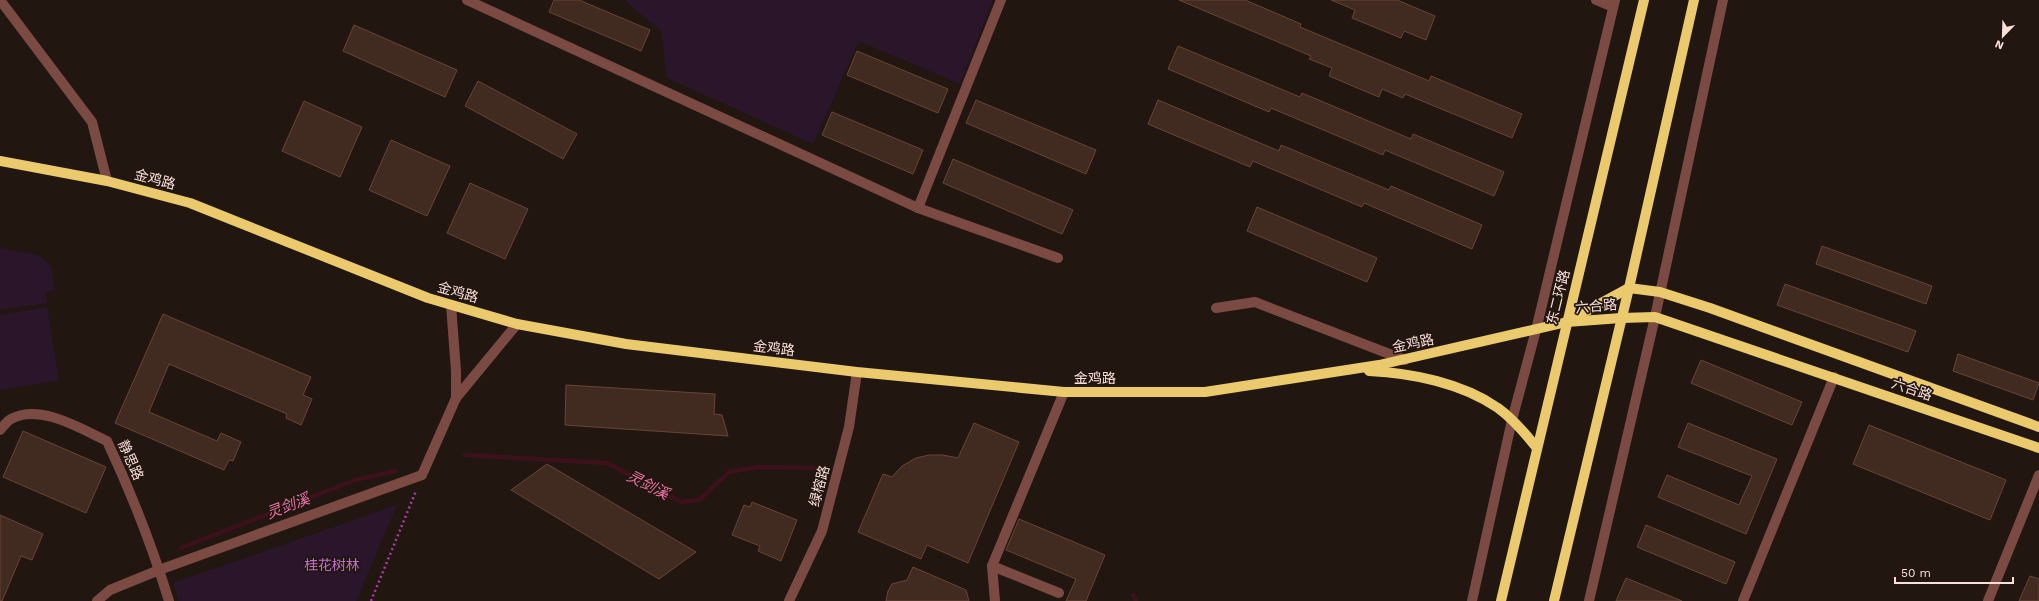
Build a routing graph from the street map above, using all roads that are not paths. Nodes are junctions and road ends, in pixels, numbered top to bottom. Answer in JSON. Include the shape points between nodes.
{"nodes":[{"id":1,"x":0,"y":0,"type":"edge"},
{"id":2,"x":467,"y":0,"type":"edge"},
{"id":3,"x":1001,"y":0,"type":"edge"},
{"id":4,"x":1596,"y":0,"type":"edge"},
{"id":5,"x":1644,"y":0,"type":"edge"},
{"id":6,"x":1694,"y":0,"type":"edge"},
{"id":7,"x":1723,"y":0,"type":"edge"},
{"id":8,"x":1614,"y":3,"type":"edge"},
{"id":9,"x":0,"y":161,"type":"edge"},
{"id":10,"x":107,"y":181,"type":"junction"},
{"id":11,"x":918,"y":208,"type":"junction"},
{"id":12,"x":1058,"y":258,"type":"dead end"},
{"id":13,"x":1629,"y":288,"type":"junction"},
{"id":14,"x":1660,"y":292,"type":"junction"},
{"id":15,"x":451,"y":305,"type":"junction"},
{"id":16,"x":1216,"y":308,"type":"dead end"},
{"id":17,"x":1655,"y":317,"type":"junction"},
{"id":18,"x":1621,"y":318,"type":"junction"},
{"id":19,"x":1567,"y":322,"type":"junction"},
{"id":20,"x":517,"y":324,"type":"junction"},
{"id":21,"x":1536,"y":330,"type":"junction"},
{"id":22,"x":1405,"y":360,"type":"junction"},
{"id":23,"x":1351,"y":370,"type":"junction"},
{"id":24,"x":857,"y":372,"type":"junction"},
{"id":25,"x":1834,"y":377,"type":"junction"},
{"id":26,"x":1064,"y":392,"type":"junction"},
{"id":27,"x":456,"y":398,"type":"junction"},
{"id":28,"x":1512,"y":420,"type":"junction"},
{"id":29,"x":2039,"y":427,"type":"edge"},
{"id":30,"x":0,"y":430,"type":"edge"},
{"id":31,"x":1536,"y":447,"type":"junction"},
{"id":32,"x":2039,"y":448,"type":"edge"},
{"id":33,"x":2039,"y":475,"type":"edge"},
{"id":34,"x":992,"y":566,"type":"junction"},
{"id":35,"x":159,"y":570,"type":"junction"},
{"id":36,"x":1059,"y":594,"type":"dead end"},
{"id":37,"x":97,"y":601,"type":"edge"},
{"id":38,"x":169,"y":601,"type":"edge"},
{"id":39,"x":789,"y":601,"type":"edge"},
{"id":40,"x":995,"y":601,"type":"edge"},
{"id":41,"x":1472,"y":601,"type":"edge"},
{"id":42,"x":1501,"y":601,"type":"edge"},
{"id":43,"x":1554,"y":601,"type":"edge"},
{"id":44,"x":1589,"y":601,"type":"edge"},
{"id":45,"x":1743,"y":601,"type":"edge"},
{"id":46,"x":1988,"y":601,"type":"edge"}],
"edges":[{"from":1,"to":10,"type":"street","via":[[92,122]]},
{"from":2,"to":11,"type":"street"},
{"from":3,"to":11,"type":"street"},
{"from":4,"to":8,"type":"street"},
{"from":5,"to":19,"type":"main road","name":"东二环路"},
{"from":6,"to":13,"type":"main road"},
{"from":7,"to":14,"type":"street"},
{"from":8,"to":21,"type":"street"},
{"from":9,"to":10,"type":"main road","name":"金鸡路"},
{"from":10,"to":15,"type":"main road","name":"金鸡路","via":[[190,203]]},
{"from":11,"to":12,"type":"street"},
{"from":13,"to":14,"type":"main road","name":"六合路"},
{"from":13,"to":18,"type":"main road"},
{"from":13,"to":19,"type":"main road","name":"六合路"},
{"from":14,"to":17,"type":"street"},
{"from":14,"to":29,"type":"main road","name":"六合路"},
{"from":15,"to":20,"type":"main road","name":"金鸡路"},
{"from":15,"to":27,"type":"street"},
{"from":16,"to":22,"type":"street","via":[[1255,302]]},
{"from":17,"to":18,"type":"main road","name":"六合路"},
{"from":17,"to":25,"type":"main road","name":"六合路"},
{"from":17,"to":44,"type":"street"},
{"from":18,"to":19,"type":"main road","name":"六合路"},
{"from":18,"to":43,"type":"main road"},
{"from":19,"to":21,"type":"main road","name":"金鸡路"},
{"from":19,"to":31,"type":"main road","name":"东二环路"},
{"from":20,"to":24,"type":"main road","name":"金鸡路","via":[[626,344]]},
{"from":20,"to":27,"type":"street"},
{"from":21,"to":22,"type":"main road","name":"金鸡路"},
{"from":21,"to":28,"type":"street"},
{"from":22,"to":23,"type":"main road","name":"金鸡路"},
{"from":23,"to":26,"type":"main road","name":"金鸡路","via":[[1205,392]]},
{"from":23,"to":28,"type":"main road","via":[[1390,372],[1448,385],[1483,399]]},
{"from":24,"to":26,"type":"main road","name":"金鸡路"},
{"from":24,"to":39,"type":"street","name":"绿榕路","via":[[849,427],[822,531]]},
{"from":25,"to":32,"type":"main road","name":"六合路"},
{"from":25,"to":45,"type":"street"},
{"from":26,"to":34,"type":"street"},
{"from":27,"to":35,"type":"street","via":[[422,475]]},
{"from":28,"to":31,"type":"main road"},
{"from":28,"to":41,"type":"street"},
{"from":30,"to":35,"type":"street","name":"静思路","via":[[11,419],[31,414],[51,416],[107,440]]},
{"from":31,"to":42,"type":"main road","name":"东二环路"},
{"from":33,"to":46,"type":"street"},
{"from":34,"to":36,"type":"street"},
{"from":34,"to":40,"type":"street"},
{"from":35,"to":37,"type":"street","via":[[110,590]]},
{"from":35,"to":38,"type":"street","name":"静思路"}]}
